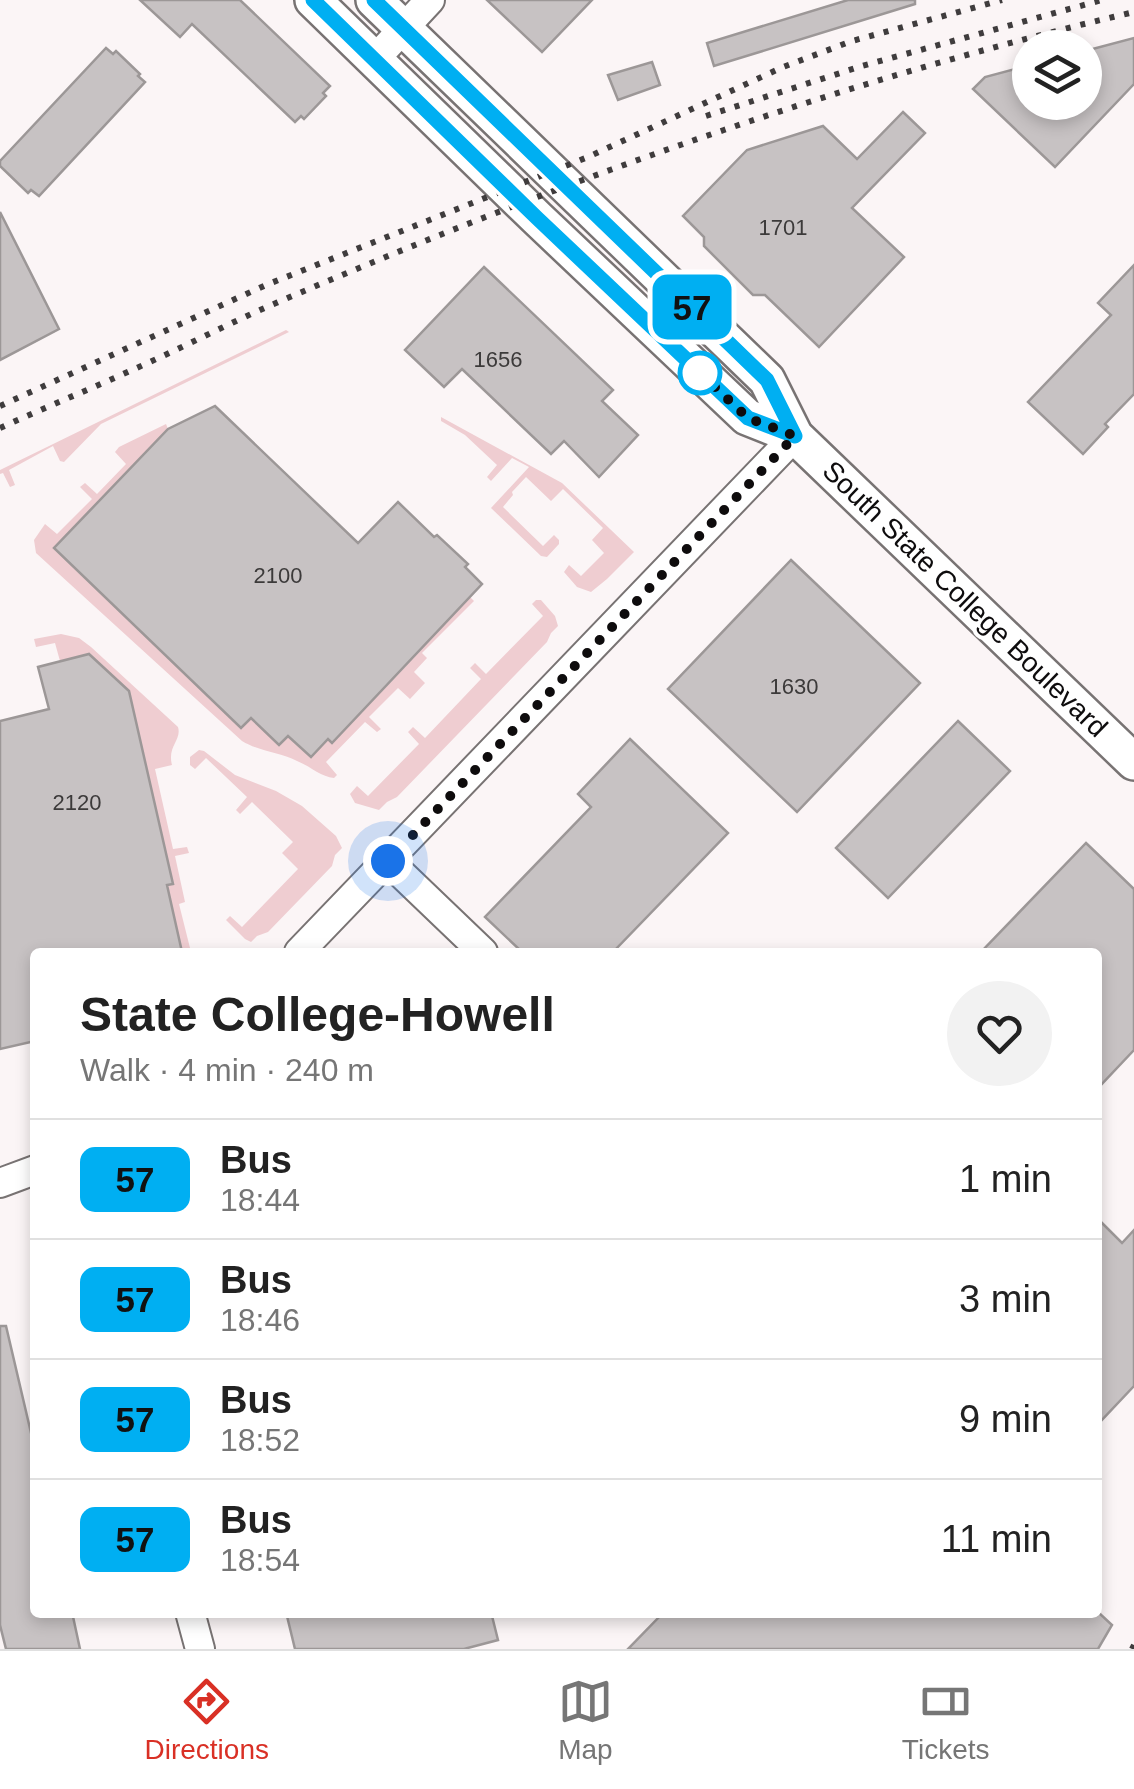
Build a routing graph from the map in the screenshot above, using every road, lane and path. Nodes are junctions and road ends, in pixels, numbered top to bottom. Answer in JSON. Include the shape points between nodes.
{"nodes":[{"id":1,"x":313,"y":0,"type":"edge"},
{"id":2,"x":374,"y":0,"type":"edge"},
{"id":3,"x":430,"y":0,"type":"edge"},
{"id":4,"x":403,"y":28,"type":"junction"},
{"id":5,"x":375,"y":58,"type":"junction"},
{"id":6,"x":795,"y":436,"type":"junction"},
{"id":7,"x":1134,"y":762,"type":"edge"},
{"id":8,"x":388,"y":861,"type":"junction"},
{"id":9,"x":304,"y":948,"type":"edge"},
{"id":10,"x":479,"y":948,"type":"edge"},
{"id":11,"x":30,"y":1172,"type":"edge"},
{"id":12,"x":0,"y":1182,"type":"edge"},
{"id":13,"x":192,"y":1618,"type":"edge"},
{"id":14,"x":200,"y":1649,"type":"edge"}],
"edges":[{"from":1,"to":5,"type":"main road","name":"South State College Boulevard"},
{"from":2,"to":4,"type":"main road","name":"South State College Boulevard"},
{"from":3,"to":4,"type":"street"},
{"from":4,"to":5,"type":"street"},
{"from":4,"to":6,"type":"main road","name":"South State College Boulevard","via":[[767,380]]},
{"from":5,"to":6,"type":"main road","name":"South State College Boulevard","via":[[748,418]]},
{"from":6,"to":7,"type":"main road","name":"South State College Boulevard"},
{"from":6,"to":8,"type":"street"},
{"from":8,"to":9,"type":"street"},
{"from":8,"to":10,"type":"street"},
{"from":11,"to":12,"type":"street"},
{"from":13,"to":14,"type":"street"}]}
